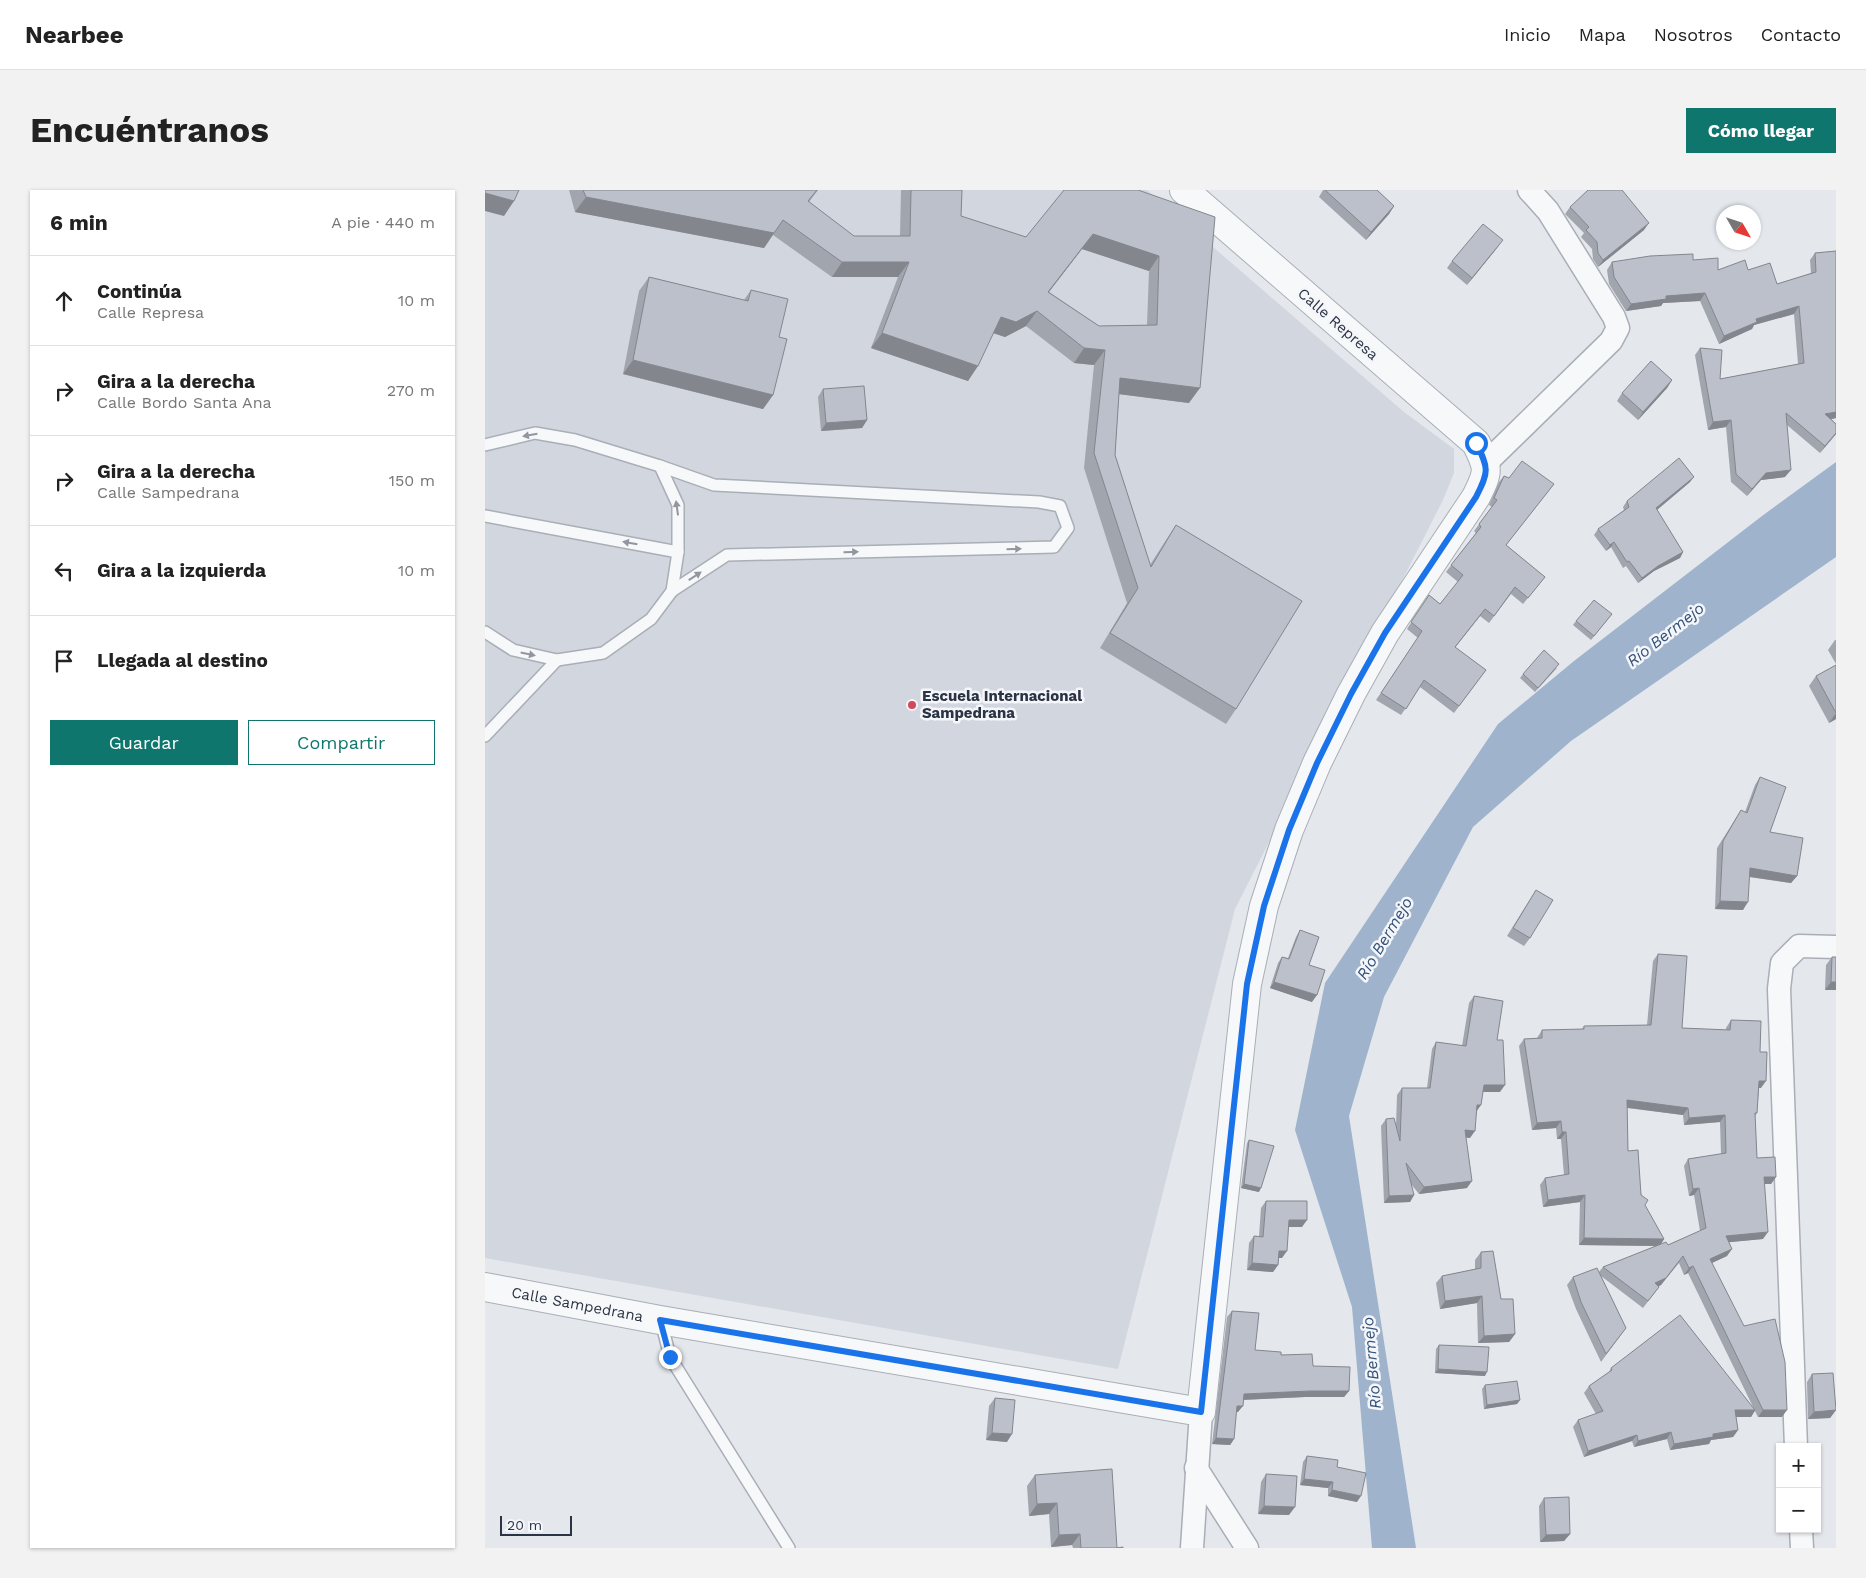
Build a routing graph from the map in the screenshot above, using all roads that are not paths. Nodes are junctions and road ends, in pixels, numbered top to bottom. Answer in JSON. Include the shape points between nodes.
{"nodes":[{"id":1,"x":1184,"y":190,"type":"edge"},
{"id":2,"x":1529,"y":190,"type":"edge"},
{"id":3,"x":485,"y":445,"type":"edge"},
{"id":4,"x":1486,"y":463,"type":"junction"},
{"id":5,"x":660,"y":466,"type":"junction"},
{"id":6,"x":485,"y":516,"type":"edge"},
{"id":7,"x":678,"y":552,"type":"junction"},
{"id":8,"x":672,"y":591,"type":"junction"},
{"id":9,"x":485,"y":632,"type":"edge"},
{"id":10,"x":557,"y":660,"type":"junction"},
{"id":11,"x":485,"y":736,"type":"edge"},
{"id":12,"x":1836,"y":947,"type":"edge"},
{"id":13,"x":485,"y":1287,"type":"edge"},
{"id":14,"x":660,"y":1320,"type":"junction"},
{"id":15,"x":1201,"y":1412,"type":"junction"},
{"id":16,"x":1796,"y":1443,"type":"edge"},
{"id":17,"x":1196,"y":1468,"type":"junction"},
{"id":18,"x":1801,"y":1533,"type":"edge"},
{"id":19,"x":789,"y":1548,"type":"edge"},
{"id":20,"x":1193,"y":1548,"type":"edge"},
{"id":21,"x":1247,"y":1548,"type":"edge"},
{"id":22,"x":1803,"y":1548,"type":"edge"}],
"edges":[{"from":1,"to":4,"type":"street","name":"Calle Represa","via":[[1476,443]]},
{"from":2,"to":4,"type":"street","via":[[1548,211],[1618,328],[1611,341]]},
{"from":5,"to":3,"type":"lane","one_way":true,"via":[[575,440],[535,433]]},
{"from":4,"to":15,"type":"street","via":[[1485,480],[1476,497],[1385,633],[1351,694],[1289,830],[1264,906],[1247,984]]},
{"from":7,"to":5,"type":"lane","one_way":true,"via":[[678,505]]},
{"from":8,"to":5,"type":"lane","one_way":true,"via":[[727,555],[1054,547],[1067,528],[1060,506],[1039,502],[714,485]]},
{"from":7,"to":6,"type":"lane","one_way":true},
{"from":7,"to":8,"type":"lane"},
{"from":8,"to":10,"type":"lane","via":[[651,619],[603,653]]},
{"from":9,"to":10,"type":"lane","one_way":true,"via":[[513,650]]},
{"from":10,"to":11,"type":"lane"},
{"from":12,"to":16,"type":"street","via":[[1799,946],[1782,963],[1779,989]]},
{"from":13,"to":14,"type":"street","name":"Calle Sampedrana"},
{"from":14,"to":15,"type":"street","name":"Calle Sampedrana"},
{"from":14,"to":19,"type":"lane","via":[[670,1357]]},
{"from":15,"to":17,"type":"street"},
{"from":17,"to":20,"type":"street"},
{"from":17,"to":21,"type":"street"},
{"from":18,"to":22,"type":"street"}]}
